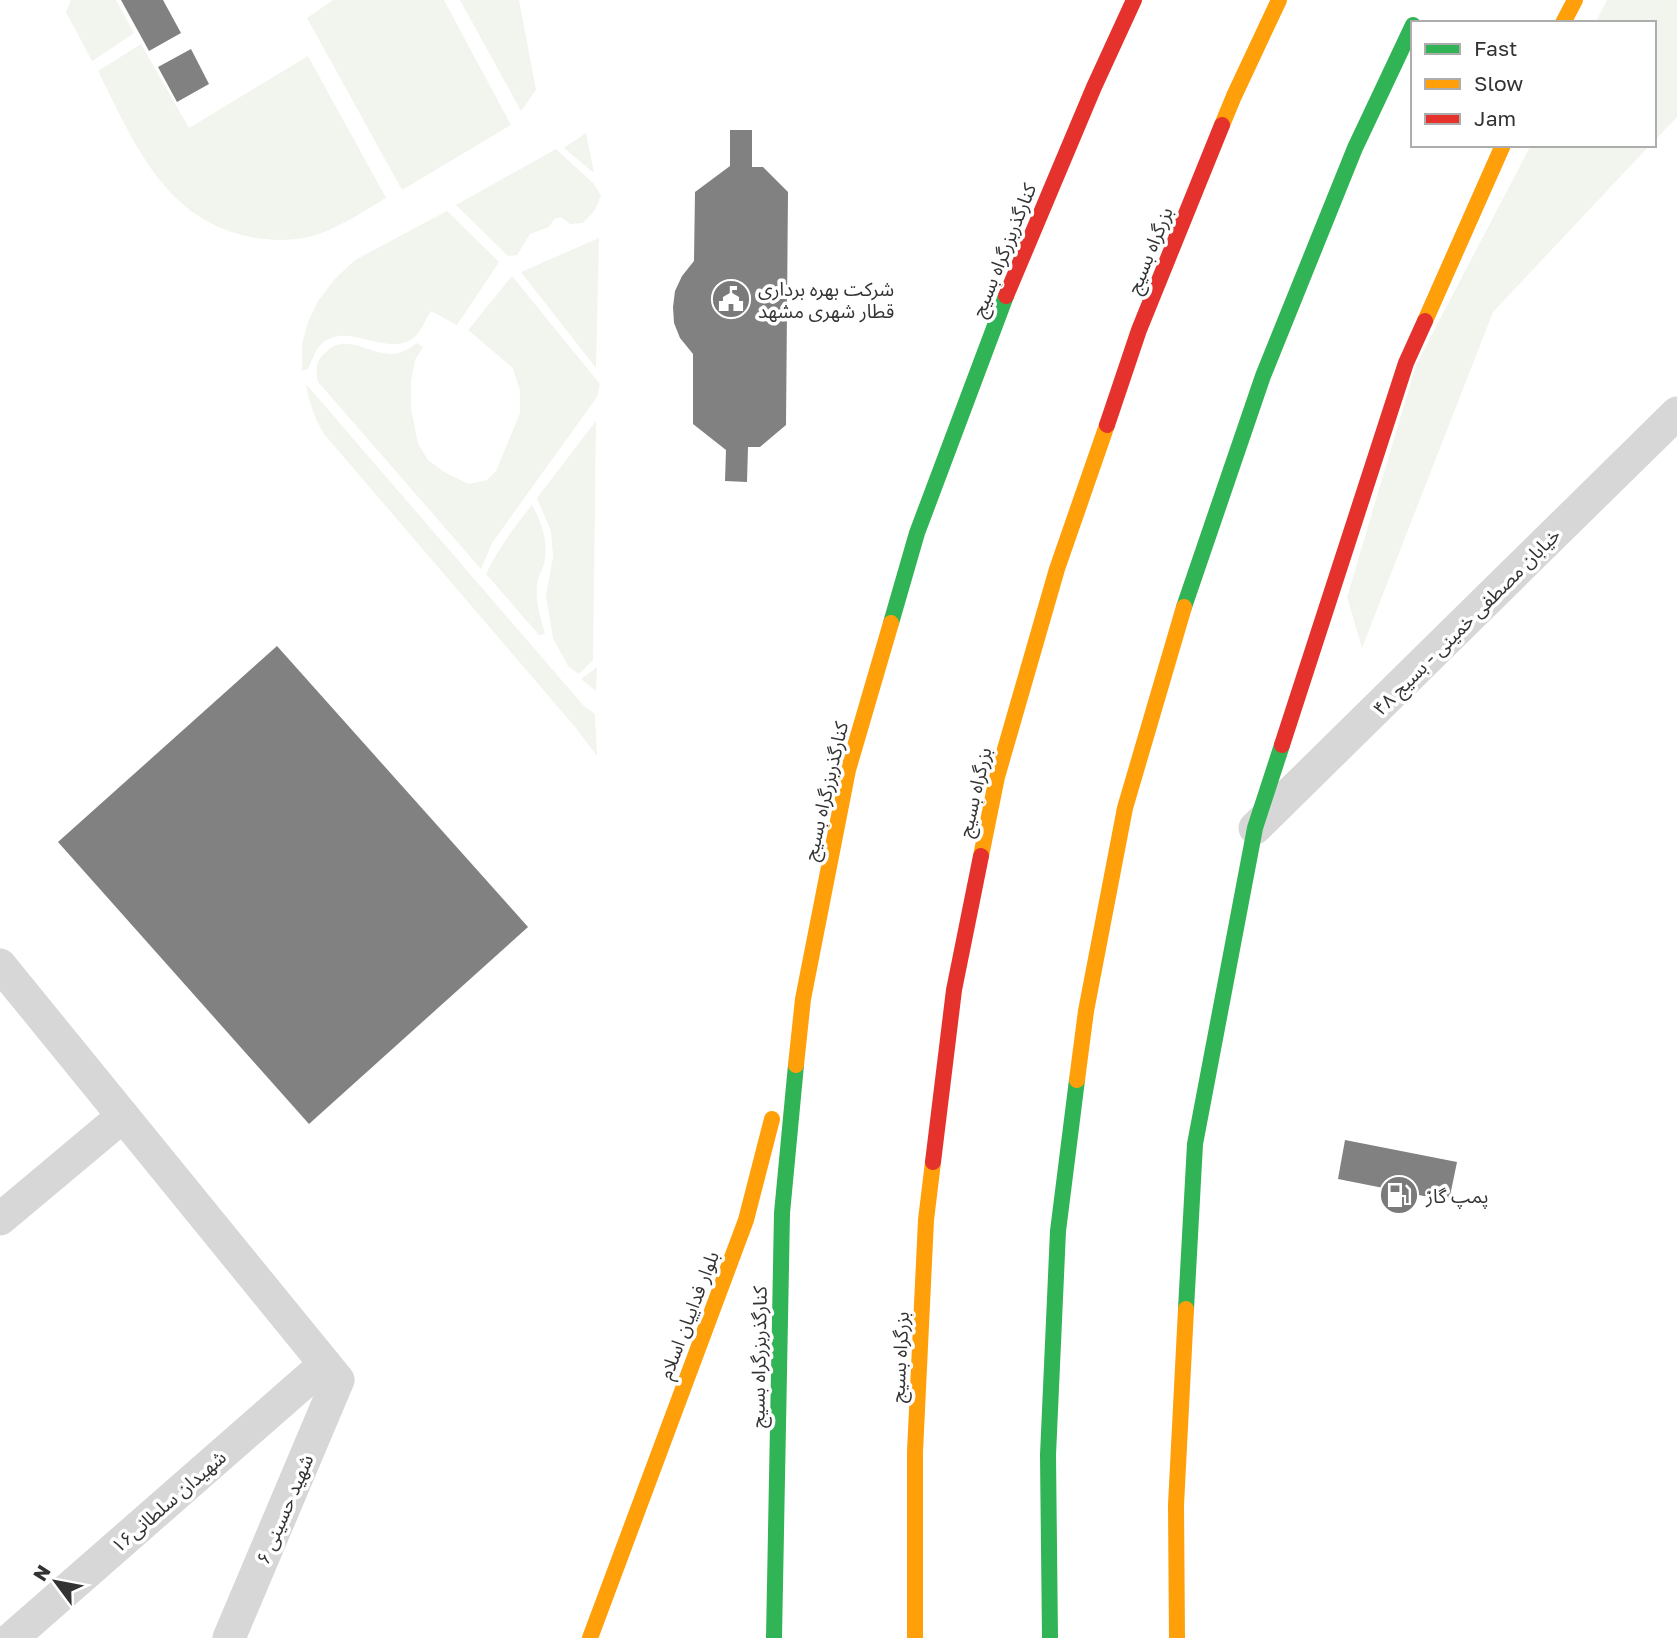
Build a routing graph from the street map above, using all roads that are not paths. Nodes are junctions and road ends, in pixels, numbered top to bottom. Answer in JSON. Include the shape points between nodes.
{"nodes":[{"id":1,"x":1134,"y":0,"type":"edge"},
{"id":2,"x":1279,"y":0,"type":"edge"},
{"id":3,"x":1575,"y":0,"type":"edge"},
{"id":4,"x":1564,"y":21,"type":"edge"},
{"id":5,"x":1411,"y":29,"type":"edge"},
{"id":6,"x":1502,"y":147,"type":"edge"},
{"id":7,"x":1677,"y":413,"type":"edge"},
{"id":8,"x":1255,"y":828,"type":"junction"},
{"id":9,"x":0,"y":965,"type":"edge"},
{"id":10,"x":803,"y":999,"type":"junction"},
{"id":11,"x":123,"y":1116,"type":"junction"},
{"id":12,"x":0,"y":1219,"type":"edge"},
{"id":13,"x":332,"y":1372,"type":"junction"},
{"id":14,"x":12,"y":1638,"type":"edge"},
{"id":15,"x":229,"y":1638,"type":"edge"},
{"id":16,"x":590,"y":1638,"type":"edge"},
{"id":17,"x":774,"y":1638,"type":"edge"},
{"id":18,"x":915,"y":1638,"type":"edge"},
{"id":19,"x":1051,"y":1638,"type":"edge"},
{"id":20,"x":1177,"y":1638,"type":"edge"}],
"edges":[{"from":1,"to":10,"type":"main road","name":"کنارگذربزرگراه بسیج","via":[[1008,291],[917,533],[848,771]]},
{"from":2,"to":18,"type":"main road","name":"بزرگراه بسیج","via":[[1234,96],[1139,330],[1057,569],[997,777],[954,990],[926,1220],[915,1452]]},
{"from":3,"to":4,"type":"main road"},
{"from":5,"to":19,"type":"main road","via":[[1356,148],[1263,376],[1184,608],[1125,808],[1086,1011],[1058,1231],[1048,1455]]},
{"from":6,"to":8,"type":"main road","via":[[1406,363]]},
{"from":7,"to":8,"type":"street","name":"خیابان مصطفی خمینی - بسیج ۴۸"},
{"from":8,"to":20,"type":"main road","via":[[1195,1144],[1176,1505]]},
{"from":9,"to":11,"type":"street"},
{"from":10,"to":16,"type":"main road","name":"بلوار فداییان اسلام","via":[[746,1220]]},
{"from":10,"to":17,"type":"main road","name":"کنارگذربزرگراه بسیج","via":[[782,1213]]},
{"from":11,"to":12,"type":"street"},
{"from":11,"to":13,"type":"street"},
{"from":13,"to":14,"type":"street","name":"شهیدان سلطانی۱۶"},
{"from":13,"to":15,"type":"street","name":"شهید حسینی ۶"}]}
